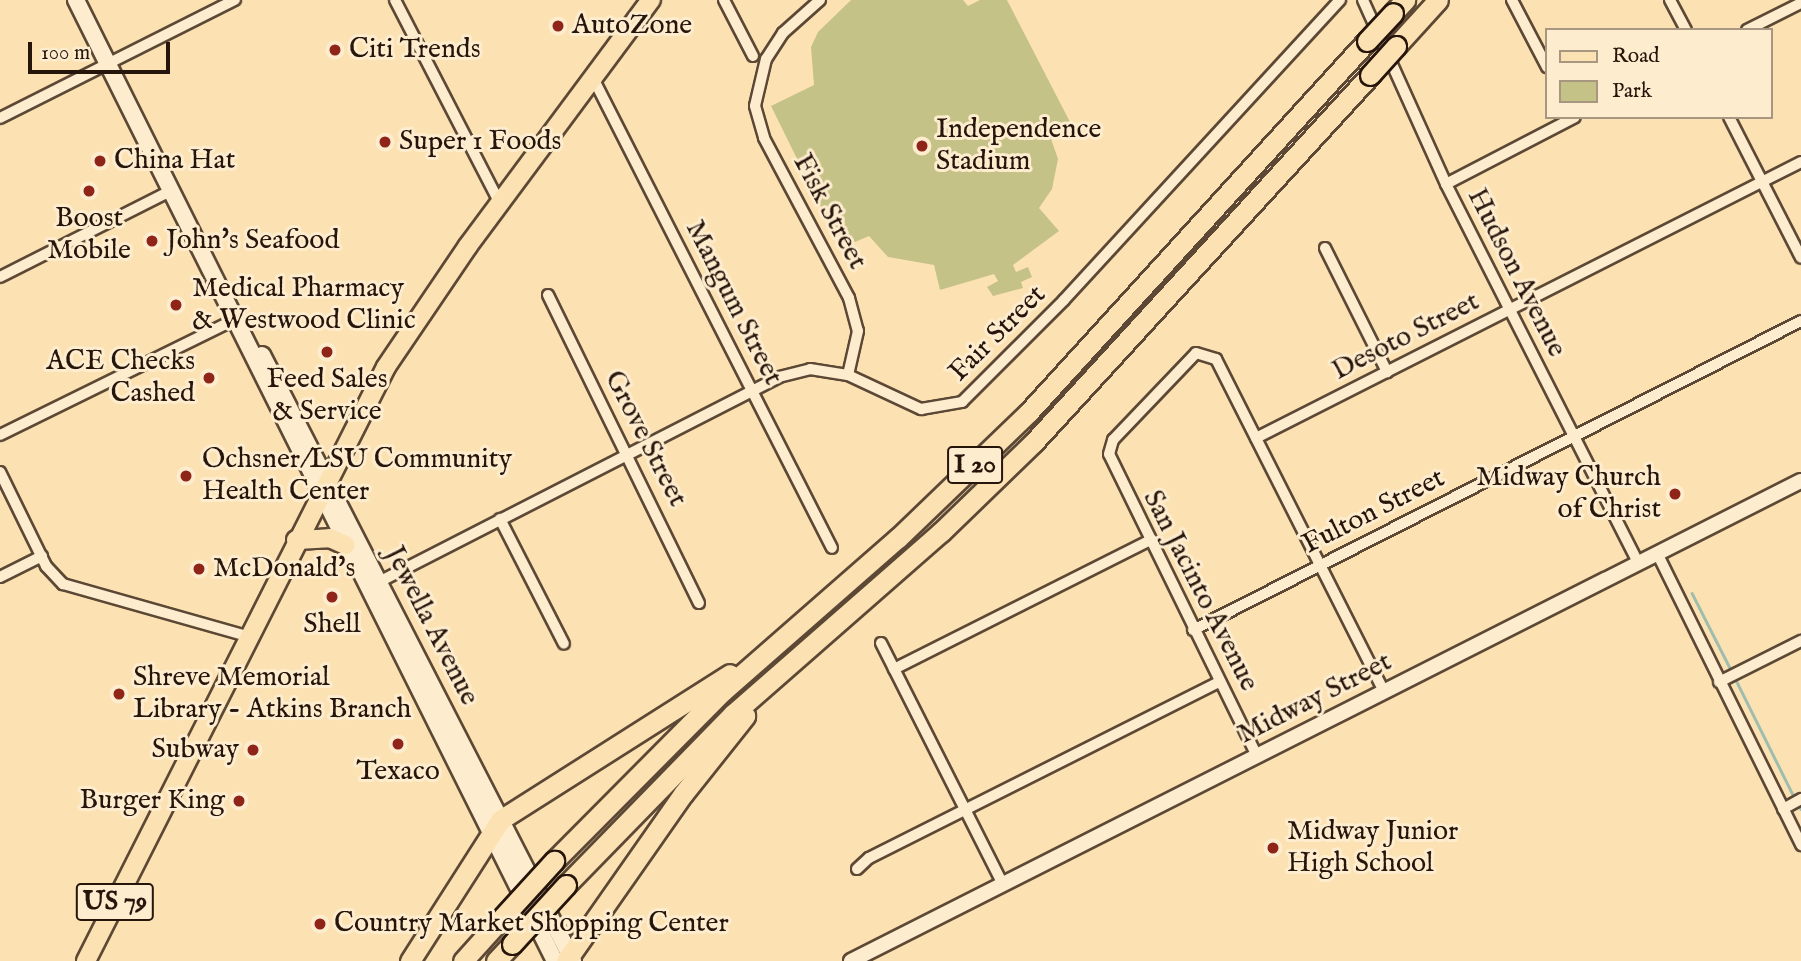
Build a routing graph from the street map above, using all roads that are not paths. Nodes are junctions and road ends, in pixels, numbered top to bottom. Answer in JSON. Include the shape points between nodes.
{"nodes":[{"id":1,"x":76,"y":0,"type":"edge"},
{"id":2,"x":235,"y":0,"type":"edge"},
{"id":3,"x":395,"y":0,"type":"edge"},
{"id":4,"x":651,"y":0,"type":"edge"},
{"id":5,"x":724,"y":0,"type":"edge"},
{"id":6,"x":820,"y":0,"type":"edge"},
{"id":7,"x":1340,"y":0,"type":"edge"},
{"id":8,"x":1363,"y":0,"type":"edge"},
{"id":9,"x":1438,"y":0,"type":"edge"},
{"id":10,"x":1512,"y":0,"type":"edge"},
{"id":11,"x":1670,"y":0,"type":"edge"},
{"id":12,"x":1801,"y":3,"type":"edge"},
{"id":13,"x":804,"y":4,"type":"edge"},
{"id":14,"x":1399,"y":6,"type":"edge"},
{"id":15,"x":1685,"y":28,"type":"edge"},
{"id":16,"x":1751,"y":28,"type":"edge"},
{"id":17,"x":753,"y":56,"type":"dead end"},
{"id":18,"x":109,"y":64,"type":"junction"},
{"id":19,"x":1546,"y":65,"type":"edge"},
{"id":20,"x":593,"y":78,"type":"junction"},
{"id":21,"x":0,"y":118,"type":"edge"},
{"id":22,"x":1571,"y":119,"type":"edge"},
{"id":23,"x":1731,"y":119,"type":"edge"},
{"id":24,"x":1801,"y":162,"type":"edge"},
{"id":25,"x":1763,"y":182,"type":"junction"},
{"id":26,"x":1446,"y":184,"type":"junction"},
{"id":27,"x":173,"y":190,"type":"junction"},
{"id":28,"x":500,"y":202,"type":"junction"},
{"id":29,"x":1325,"y":248,"type":"dead end"},
{"id":30,"x":1801,"y":258,"type":"edge"},
{"id":31,"x":0,"y":276,"type":"edge"},
{"id":32,"x":548,"y":295,"type":"dead end"},
{"id":33,"x":1509,"y":310,"type":"junction"},
{"id":34,"x":236,"y":319,"type":"junction"},
{"id":35,"x":1801,"y":321,"type":"edge"},
{"id":36,"x":1387,"y":372,"type":"junction"},
{"id":37,"x":848,"y":375,"type":"junction"},
{"id":38,"x":752,"y":390,"type":"junction"},
{"id":39,"x":0,"y":435,"type":"edge"},
{"id":40,"x":1574,"y":437,"type":"junction"},
{"id":41,"x":1255,"y":438,"type":"junction"},
{"id":42,"x":627,"y":453,"type":"junction"},
{"id":43,"x":0,"y":472,"type":"edge"},
{"id":44,"x":1801,"y":481,"type":"edge"},
{"id":45,"x":323,"y":485,"type":"junction"},
{"id":46,"x":500,"y":519,"type":"junction"},
{"id":47,"x":296,"y":540,"type":"junction"},
{"id":48,"x":1147,"y":541,"type":"junction"},
{"id":49,"x":345,"y":545,"type":"junction"},
{"id":50,"x":832,"y":548,"type":"dead end"},
{"id":51,"x":1657,"y":553,"type":"junction"},
{"id":52,"x":42,"y":556,"type":"junction"},
{"id":53,"x":1638,"y":563,"type":"junction"},
{"id":54,"x":1319,"y":566,"type":"junction"},
{"id":55,"x":0,"y":577,"type":"edge"},
{"id":56,"x":373,"y":585,"type":"junction"},
{"id":57,"x":699,"y":603,"type":"dead end"},
{"id":58,"x":1193,"y":630,"type":"junction"},
{"id":59,"x":247,"y":636,"type":"junction"},
{"id":60,"x":1801,"y":641,"type":"edge"},
{"id":61,"x":564,"y":643,"type":"dead end"},
{"id":62,"x":881,"y":643,"type":"dead end"},
{"id":63,"x":754,"y":661,"type":"junction"},
{"id":64,"x":894,"y":669,"type":"junction"},
{"id":65,"x":779,"y":673,"type":"junction"},
{"id":66,"x":1219,"y":682,"type":"junction"},
{"id":67,"x":1719,"y":682,"type":"junction"},
{"id":68,"x":1384,"y":691,"type":"junction"},
{"id":69,"x":1257,"y":756,"type":"junction"},
{"id":70,"x":1801,"y":800,"type":"edge"},
{"id":71,"x":965,"y":809,"type":"junction"},
{"id":72,"x":1783,"y":809,"type":"junction"},
{"id":73,"x":496,"y":827,"type":"junction"},
{"id":74,"x":1801,"y":845,"type":"edge"},
{"id":75,"x":858,"y":869,"type":"dead end"},
{"id":76,"x":1003,"y":884,"type":"junction"},
{"id":77,"x":566,"y":959,"type":"edge"},
{"id":78,"x":86,"y":961,"type":"edge"},
{"id":79,"x":410,"y":961,"type":"edge"},
{"id":80,"x":463,"y":961,"type":"edge"},
{"id":81,"x":496,"y":961,"type":"edge"},
{"id":82,"x":851,"y":961,"type":"edge"}],
"edges":[{"from":1,"to":18,"type":"main road","name":"Jewella Avenue"},
{"from":2,"to":18,"type":"street"},
{"from":3,"to":28,"type":"street"},
{"from":4,"to":20,"type":"main road","number":"US 79"},
{"from":5,"to":17,"type":"street"},
{"from":6,"to":13,"type":"street"},
{"from":7,"to":37,"type":"street","name":"Fair Street","via":[[980,389],[954,406],[921,409]]},
{"from":8,"to":26,"type":"street","name":"Hudson Avenue"},
{"from":9,"to":65,"type":"highway","number":"I 20","bridge":true,"via":[[1033,443],[941,532]]},
{"from":10,"to":19,"type":"street"},
{"from":11,"to":15,"type":"street"},
{"from":12,"to":16,"type":"street"},
{"from":13,"to":37,"type":"street","name":"Fisk Street","via":[[761,71],[755,106],[764,138],[849,298],[858,331]]},
{"from":14,"to":63,"type":"highway","number":"I 20","bridge":true,"via":[[1018,422],[898,538]]},
{"from":18,"to":21,"type":"street"},
{"from":18,"to":27,"type":"main road","name":"Jewella Avenue"},
{"from":20,"to":28,"type":"main road","number":"US 79"},
{"from":20,"to":38,"type":"street","name":"Mangum Street"},
{"from":22,"to":26,"type":"street"},
{"from":23,"to":25,"type":"street"},
{"from":24,"to":25,"type":"street","name":"Desoto Street"},
{"from":25,"to":30,"type":"street"},
{"from":25,"to":33,"type":"street","name":"Desoto Street"},
{"from":26,"to":33,"type":"street","name":"Hudson Avenue"},
{"from":27,"to":31,"type":"street"},
{"from":27,"to":34,"type":"main road","name":"Jewella Avenue"},
{"from":28,"to":45,"type":"main road","number":"US 79","via":[[392,357]]},
{"from":29,"to":36,"type":"street"},
{"from":32,"to":42,"type":"street","name":"Grove Street"},
{"from":33,"to":36,"type":"street","name":"Desoto Street"},
{"from":33,"to":40,"type":"street","name":"Hudson Avenue"},
{"from":34,"to":39,"type":"street"},
{"from":34,"to":45,"type":"main road","name":"Jewella Avenue"},
{"from":35,"to":40,"type":"street","name":"Fulton Street"},
{"from":36,"to":41,"type":"street","name":"Desoto Street"},
{"from":37,"to":38,"type":"street","name":"Fair Street","via":[[810,369]]},
{"from":38,"to":42,"type":"street","name":"Fair Street"},
{"from":38,"to":50,"type":"street","name":"Mangum Street"},
{"from":40,"to":53,"type":"street","name":"Hudson Avenue"},
{"from":40,"to":54,"type":"street","name":"Fulton Street"},
{"from":41,"to":48,"type":"street","name":"San Jacinto Avenue","via":[[1216,359],[1202,351],[1191,356],[1111,446],[1111,463]]},
{"from":41,"to":54,"type":"street"},
{"from":42,"to":46,"type":"street","name":"Fair Street"},
{"from":42,"to":57,"type":"street","name":"Grove Street"},
{"from":43,"to":52,"type":"street"},
{"from":44,"to":51,"type":"street","name":"Midway Street"},
{"from":45,"to":47,"type":"main road","number":"US 79"},
{"from":45,"to":49,"type":"main road","name":"Jewella Avenue"},
{"from":45,"to":56,"type":"main road","name":"Jewella Avenue"},
{"from":46,"to":56,"type":"street","name":"Fair Street"},
{"from":46,"to":61,"type":"street"},
{"from":47,"to":49,"type":"main road","via":[[330,538]]},
{"from":47,"to":59,"type":"main road","number":"US 79"},
{"from":48,"to":58,"type":"street","name":"San Jacinto Avenue"},
{"from":48,"to":64,"type":"street"},
{"from":49,"to":56,"type":"main road","name":"Jewella Avenue"},
{"from":51,"to":53,"type":"street","name":"Midway Street"},
{"from":51,"to":67,"type":"street"},
{"from":52,"to":55,"type":"street"},
{"from":52,"to":59,"type":"street","via":[[53,576],[72,589]]},
{"from":53,"to":68,"type":"street","name":"Midway Street"},
{"from":54,"to":58,"type":"street","name":"Fulton Street"},
{"from":54,"to":68,"type":"street"},
{"from":56,"to":73,"type":"main road","name":"Jewella Avenue"},
{"from":58,"to":66,"type":"street","name":"San Jacinto Avenue"},
{"from":59,"to":78,"type":"main road","number":"US 79"},
{"from":60,"to":67,"type":"street"},
{"from":62,"to":64,"type":"street"},
{"from":63,"to":73,"type":"highway","via":[[716,681]]},
{"from":63,"to":80,"type":"highway","number":"I 20","bridge":true,"via":[[662,748]]},
{"from":64,"to":71,"type":"street"},
{"from":65,"to":77,"type":"highway","via":[[683,794]]},
{"from":65,"to":81,"type":"highway","number":"I 20","bridge":true,"via":[[678,767]]},
{"from":66,"to":69,"type":"street","name":"San Jacinto Avenue"},
{"from":66,"to":71,"type":"street"},
{"from":67,"to":72,"type":"street"},
{"from":68,"to":69,"type":"street","name":"Midway Street"},
{"from":69,"to":76,"type":"street","name":"Midway Street"},
{"from":70,"to":72,"type":"street"},
{"from":71,"to":75,"type":"street","via":[[869,858]]},
{"from":71,"to":76,"type":"street"},
{"from":72,"to":74,"type":"street"},
{"from":73,"to":77,"type":"main road","name":"Jewella Avenue"},
{"from":73,"to":79,"type":"highway"},
{"from":76,"to":82,"type":"street","name":"Midway Street"}]}
